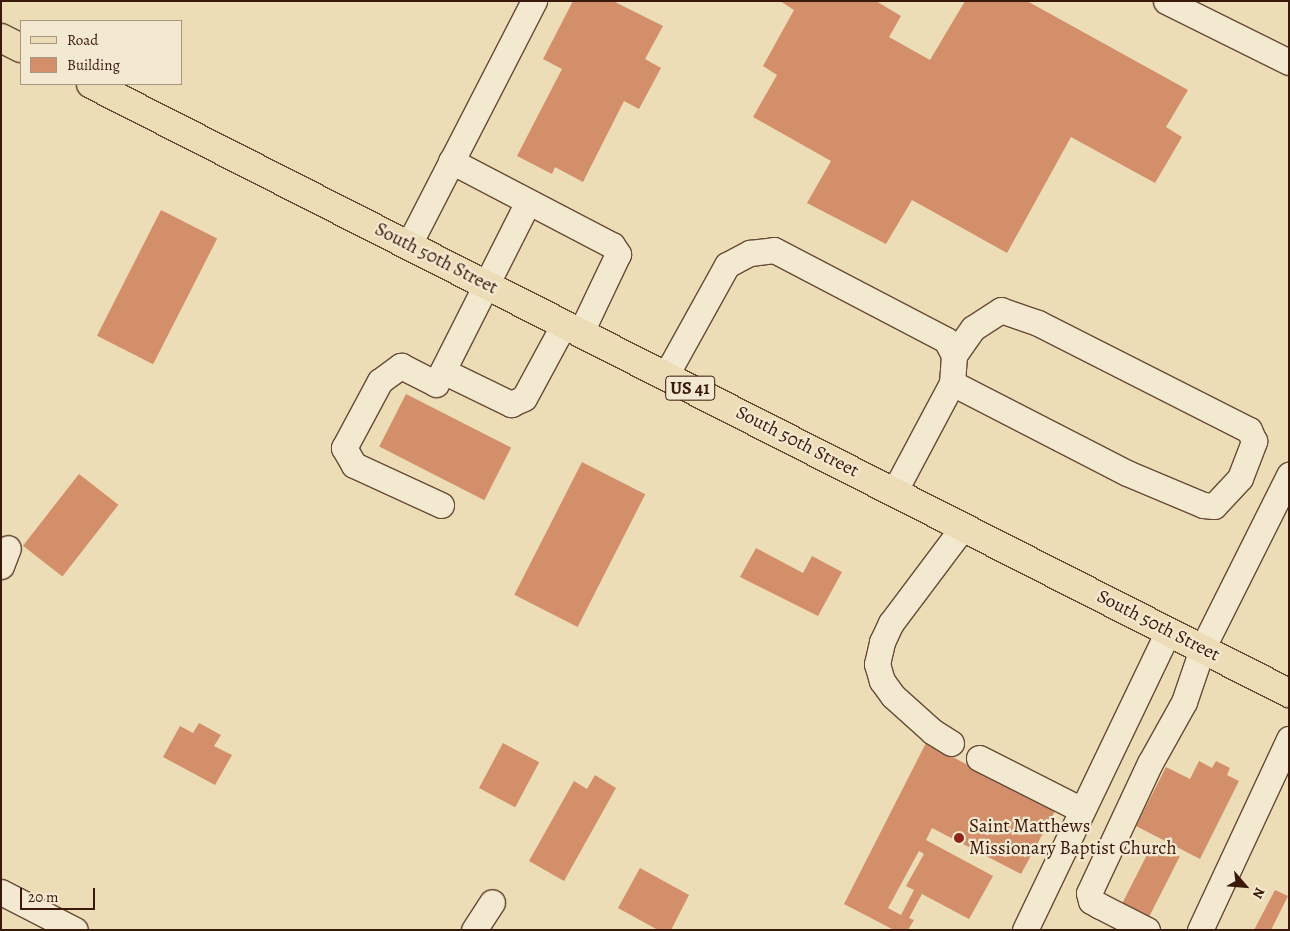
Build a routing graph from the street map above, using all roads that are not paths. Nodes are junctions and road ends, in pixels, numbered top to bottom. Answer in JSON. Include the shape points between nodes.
{"nodes":[{"id":1,"x":534,"y":1,"type":"edge"},
{"id":2,"x":1166,"y":1,"type":"edge"},
{"id":3,"x":1,"y":38,"type":"edge"},
{"id":4,"x":20,"y":48,"type":"edge"},
{"id":5,"x":1289,"y":62,"type":"edge"},
{"id":6,"x":93,"y":85,"type":"edge"},
{"id":7,"x":451,"y":161,"type":"junction"},
{"id":8,"x":528,"y":202,"type":"junction"},
{"id":9,"x":408,"y":246,"type":"junction"},
{"id":10,"x":488,"y":286,"type":"junction"},
{"id":11,"x":572,"y":328,"type":"junction"},
{"id":12,"x":954,"y":355,"type":"junction"},
{"id":13,"x":444,"y":371,"type":"junction"},
{"id":14,"x":666,"y":376,"type":"junction"},
{"id":15,"x":952,"y":383,"type":"junction"},
{"id":16,"x":1289,"y":475,"type":"edge"},
{"id":17,"x":894,"y":492,"type":"junction"},
{"id":18,"x":441,"y":505,"type":"dead end"},
{"id":19,"x":963,"y":527,"type":"junction"},
{"id":20,"x":1168,"y":631,"type":"junction"},
{"id":21,"x":1202,"y":649,"type":"junction"},
{"id":22,"x":1289,"y":693,"type":"edge"},
{"id":23,"x":1289,"y":739,"type":"edge"},
{"id":24,"x":951,"y":743,"type":"dead end"},
{"id":25,"x":979,"y":758,"type":"dead end"},
{"id":26,"x":1082,"y":810,"type":"junction"},
{"id":27,"x":1,"y":892,"type":"edge"},
{"id":28,"x":492,"y":902,"type":"dead end"},
{"id":29,"x":75,"y":930,"type":"edge"},
{"id":30,"x":474,"y":930,"type":"edge"},
{"id":31,"x":1025,"y":930,"type":"edge"},
{"id":32,"x":1147,"y":930,"type":"edge"},
{"id":33,"x":1200,"y":930,"type":"edge"}],
"edges":[{"from":1,"to":7,"type":"street"},
{"from":2,"to":5,"type":"street"},
{"from":3,"to":4,"type":"main road"},
{"from":6,"to":9,"type":"main road","name":"South 50th Street","number":"US 41"},
{"from":7,"to":8,"type":"street"},
{"from":7,"to":9,"type":"street"},
{"from":8,"to":10,"type":"street"},
{"from":8,"to":11,"type":"street","via":[[612,245],[618,254]]},
{"from":9,"to":10,"type":"main road","name":"South 50th Street","number":"US 41"},
{"from":10,"to":11,"type":"main road","name":"South 50th Street","number":"US 41"},
{"from":10,"to":13,"type":"street"},
{"from":11,"to":13,"type":"street","via":[[524,398],[511,404]]},
{"from":11,"to":14,"type":"main road","name":"South 50th Street","number":"US 41"},
{"from":12,"to":14,"type":"street","via":[[946,340],[774,250],[750,253],[727,265]]},
{"from":12,"to":15,"type":"street"},
{"from":12,"to":15,"type":"street","via":[[973,328],[1000,310],[1038,323],[1249,430],[1254,441],[1240,478],[1214,506],[1203,505],[1127,473]]},
{"from":13,"to":18,"type":"street","via":[[436,384],[400,366],[380,381],[344,448],[354,465]]},
{"from":14,"to":17,"type":"main road","name":"South 50th Street","number":"US 41"},
{"from":15,"to":17,"type":"street"},
{"from":16,"to":21,"type":"street"},
{"from":17,"to":19,"type":"main road","name":"South 50th Street","number":"US 41"},
{"from":19,"to":20,"type":"main road","name":"South 50th Street","number":"US 41"},
{"from":19,"to":24,"type":"street","via":[[892,623],[882,642],[877,664],[882,681],[892,696]]},
{"from":20,"to":21,"type":"main road","name":"South 50th Street","number":"US 41"},
{"from":20,"to":26,"type":"street"},
{"from":21,"to":22,"type":"main road","name":"South 50th Street","number":"US 41"},
{"from":21,"to":32,"type":"street","via":[[1184,702],[1150,763],[1089,893],[1095,904]]},
{"from":23,"to":33,"type":"street"},
{"from":25,"to":26,"type":"street"},
{"from":26,"to":31,"type":"street"},
{"from":27,"to":29,"type":"street"},
{"from":28,"to":30,"type":"street"}]}
